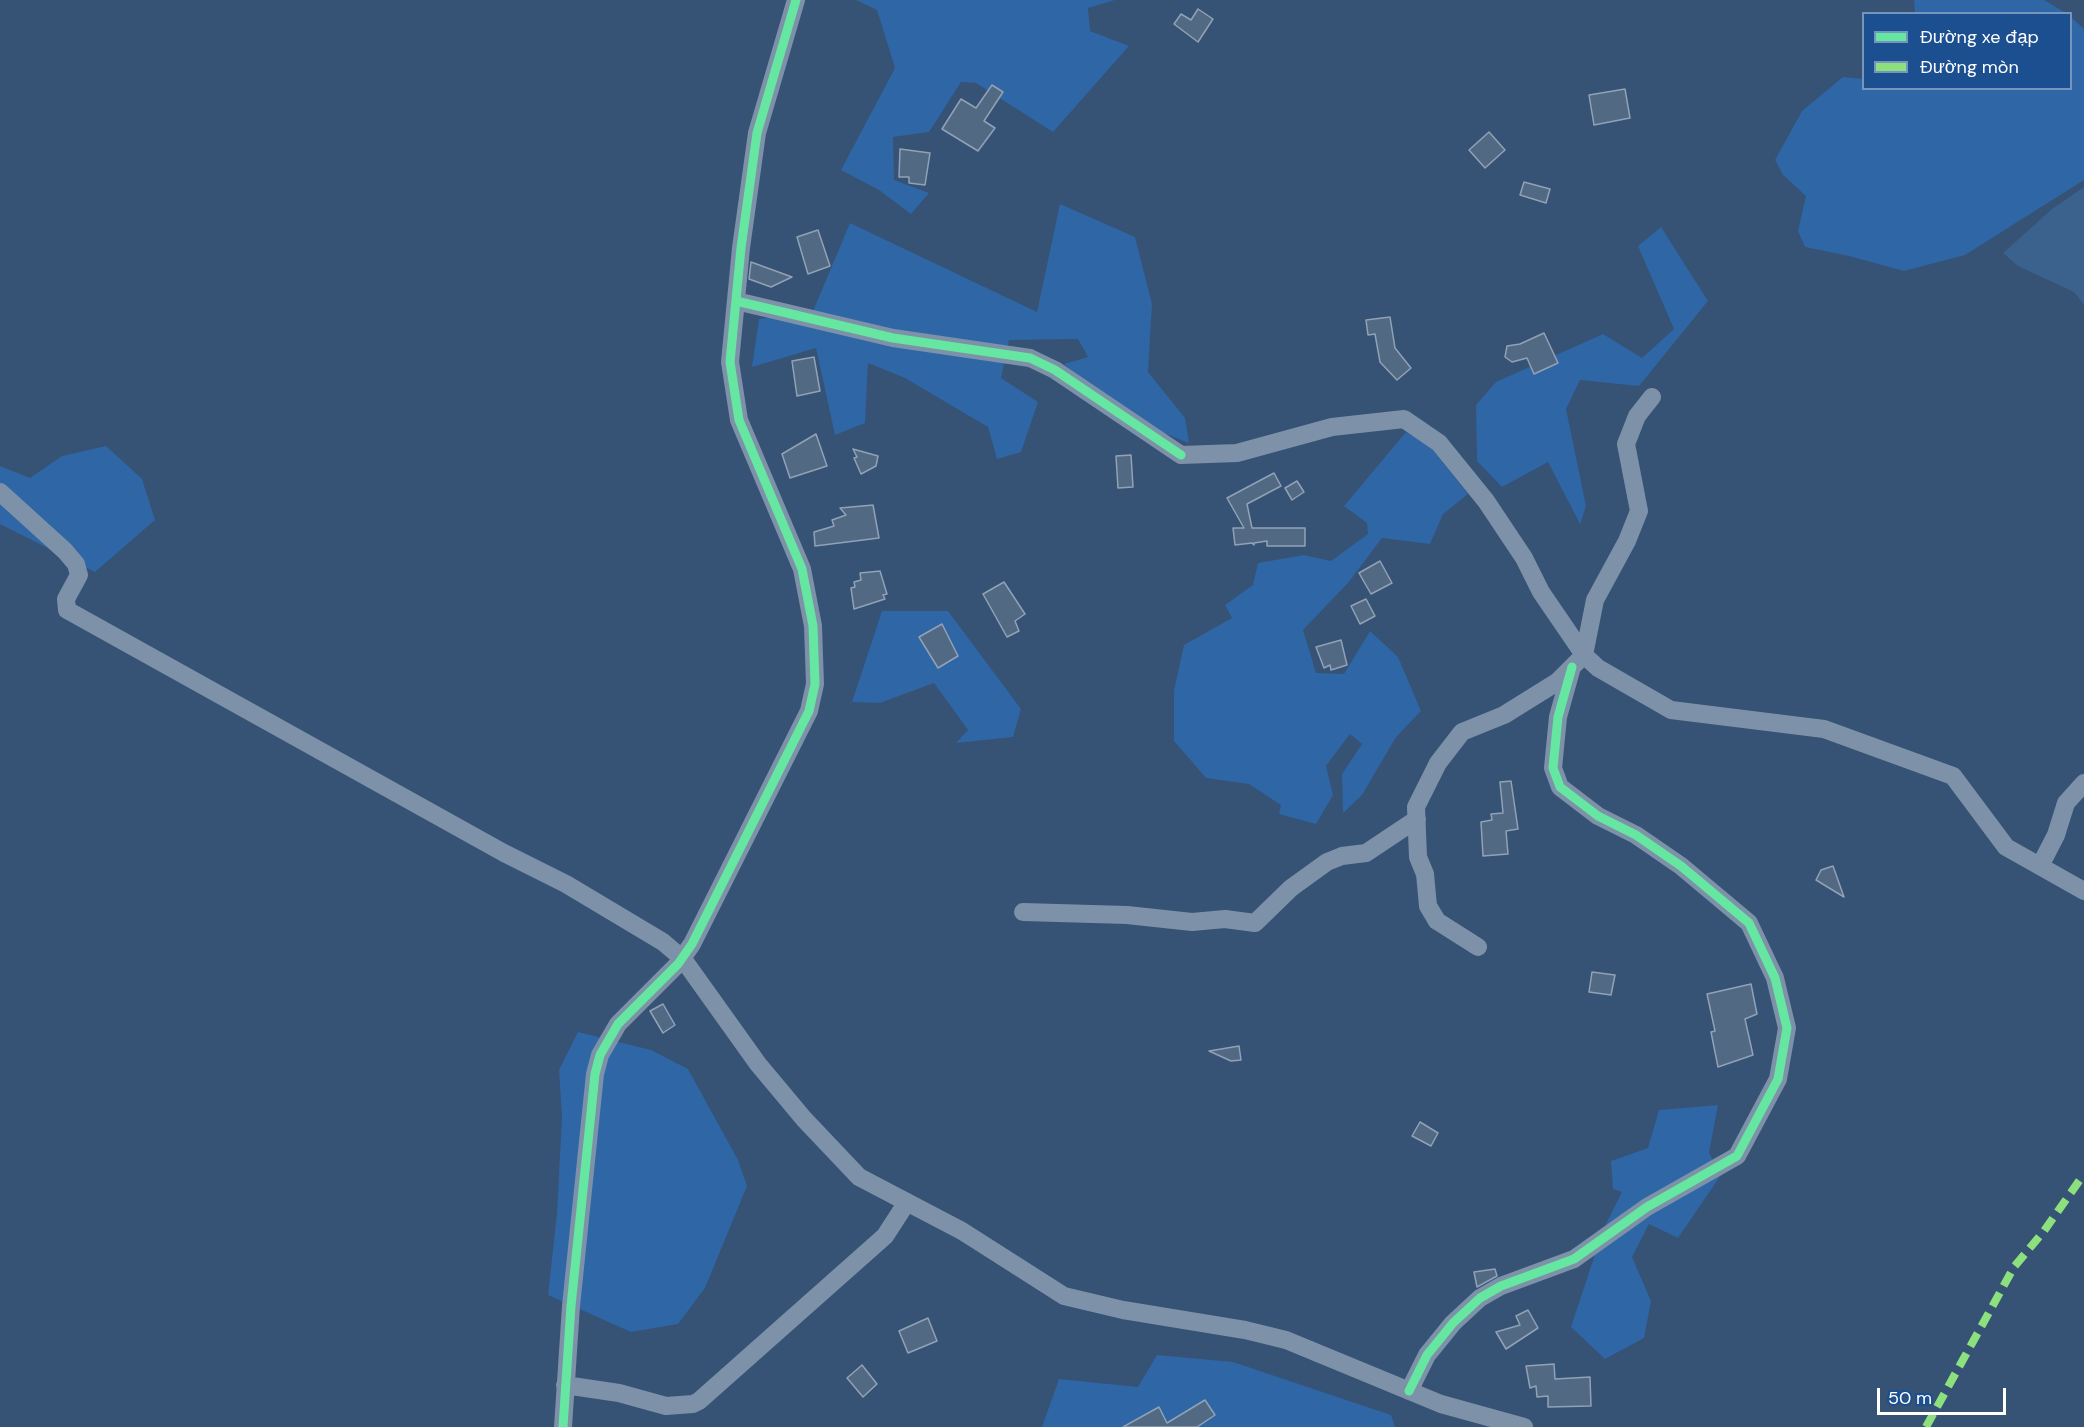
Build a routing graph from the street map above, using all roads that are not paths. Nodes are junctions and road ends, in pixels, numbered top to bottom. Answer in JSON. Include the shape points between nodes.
{"nodes":[{"id":1,"x":796,"y":0,"type":"edge"},
{"id":2,"x":736,"y":301,"type":"junction"},
{"id":3,"x":1652,"y":397,"type":"dead end"},
{"id":4,"x":0,"y":492,"type":"edge"},
{"id":5,"x":1578,"y":661,"type":"junction"},
{"id":6,"x":2084,"y":783,"type":"edge"},
{"id":7,"x":1417,"y":819,"type":"junction"},
{"id":8,"x":2040,"y":866,"type":"junction"},
{"id":9,"x":2084,"y":891,"type":"edge"},
{"id":10,"x":1023,"y":912,"type":"dead end"},
{"id":11,"x":1478,"y":947,"type":"dead end"},
{"id":12,"x":682,"y":959,"type":"junction"},
{"id":13,"x":907,"y":1202,"type":"junction"},
{"id":14,"x":565,"y":1385,"type":"junction"},
{"id":15,"x":1409,"y":1391,"type":"junction"},
{"id":16,"x":563,"y":1427,"type":"edge"},
{"id":17,"x":1524,"y":1427,"type":"edge"}],
"edges":[{"from":1,"to":2,"type":"street","via":[[756,133]]},
{"from":2,"to":5,"type":"street","via":[[893,338],[1030,358],[1055,370],[1181,455],[1237,453],[1332,427],[1404,419],[1439,443],[1486,501],[1524,558]]},
{"from":2,"to":12,"type":"street","via":[[730,363],[739,420],[802,569],[813,627],[815,684],[809,711]]},
{"from":3,"to":5,"type":"street","via":[[1637,416],[1626,444],[1639,511],[1595,600]]},
{"from":4,"to":12,"type":"street","via":[[76,564],[79,575],[66,599],[67,610],[566,884],[650,932]]},
{"from":5,"to":7,"type":"street","via":[[1557,682],[1504,715],[1462,732],[1449,746],[1420,796]]},
{"from":5,"to":8,"type":"street","via":[[1598,668],[1671,710],[1824,729],[1953,776],[2006,847]]},
{"from":5,"to":15,"type":"street","via":[[1558,717],[1553,768],[1560,787],[1598,816],[1636,835],[1681,866],[1749,923],[1775,978],[1787,1028],[1778,1079],[1737,1156],[1647,1207],[1574,1259],[1501,1286],[1480,1298],[1427,1355]]},
{"from":6,"to":8,"type":"street","via":[[2066,803]]},
{"from":7,"to":10,"type":"street","via":[[1366,853],[1327,862],[1291,888],[1255,923]]},
{"from":7,"to":11,"type":"street","via":[[1418,856],[1425,874],[1428,906],[1437,921]]},
{"from":8,"to":9,"type":"street"},
{"from":12,"to":13,"type":"street","via":[[758,1064],[842,1162],[859,1178]]},
{"from":12,"to":14,"type":"street","via":[[618,1024],[600,1055]]},
{"from":13,"to":14,"type":"street","via":[[885,1236],[699,1401],[666,1406],[619,1393]]},
{"from":13,"to":15,"type":"street","via":[[962,1231],[1064,1296],[1286,1340]]},
{"from":14,"to":16,"type":"street"},
{"from":15,"to":17,"type":"street"}]}
